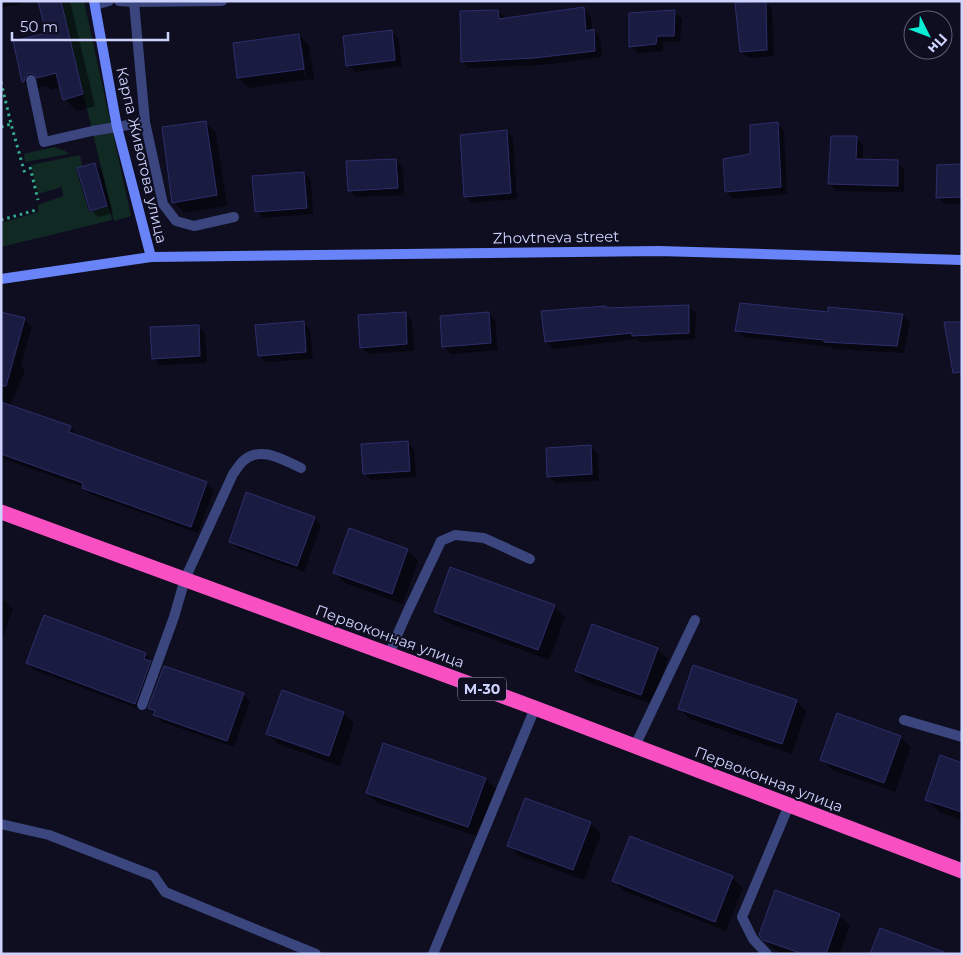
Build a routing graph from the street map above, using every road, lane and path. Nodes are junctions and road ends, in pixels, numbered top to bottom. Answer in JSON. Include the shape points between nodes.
{"nodes":[{"id":1,"x":109,"y":1,"type":"edge"},
{"id":2,"x":120,"y":1,"type":"edge"},
{"id":3,"x":222,"y":1,"type":"edge"},
{"id":4,"x":134,"y":2,"type":"edge"},
{"id":5,"x":95,"y":3,"type":"edge"},
{"id":6,"x":31,"y":80,"type":"dead end"},
{"id":7,"x":1,"y":82,"type":"edge"},
{"id":8,"x":145,"y":122,"type":"junction"},
{"id":9,"x":11,"y":124,"type":"junction"},
{"id":10,"x":1,"y":127,"type":"edge"},
{"id":11,"x":117,"y":127,"type":"junction"},
{"id":12,"x":30,"y":167,"type":"dead end"},
{"id":13,"x":25,"y":174,"type":"dead end"},
{"id":14,"x":38,"y":200,"type":"dead end"},
{"id":15,"x":36,"y":210,"type":"dead end"},
{"id":16,"x":234,"y":217,"type":"dead end"},
{"id":17,"x":1,"y":220,"type":"edge"},
{"id":18,"x":151,"y":256,"type":"junction"},
{"id":19,"x":962,"y":260,"type":"edge"},
{"id":20,"x":1,"y":279,"type":"edge"},
{"id":21,"x":300,"y":468,"type":"dead end"},
{"id":22,"x":1,"y":512,"type":"edge"},
{"id":23,"x":530,"y":558,"type":"dead end"},
{"id":24,"x":185,"y":580,"type":"junction"},
{"id":25,"x":695,"y":620,"type":"dead end"},
{"id":26,"x":389,"y":654,"type":"junction"},
{"id":27,"x":142,"y":705,"type":"dead end"},
{"id":28,"x":535,"y":708,"type":"junction"},
{"id":29,"x":904,"y":720,"type":"dead end"},
{"id":30,"x":962,"y":737,"type":"edge"},
{"id":31,"x":635,"y":746,"type":"junction"},
{"id":32,"x":789,"y":805,"type":"junction"},
{"id":33,"x":1,"y":824,"type":"edge"},
{"id":34,"x":962,"y":871,"type":"edge"},
{"id":35,"x":316,"y":954,"type":"edge"},
{"id":36,"x":433,"y":954,"type":"edge"},
{"id":37,"x":767,"y":954,"type":"edge"}],
"edges":[{"from":1,"to":5,"type":"street"},
{"from":2,"to":4,"type":"street"},
{"from":3,"to":4,"type":"street"},
{"from":4,"to":8,"type":"street"},
{"from":5,"to":11,"type":"main road","name":"Карпа Животова улица"},
{"from":6,"to":11,"type":"street","via":[[44,142]]},
{"from":7,"to":9,"type":"path"},
{"from":8,"to":11,"type":"street"},
{"from":8,"to":16,"type":"street","via":[[163,204],[176,221],[194,226]]},
{"from":9,"to":10,"type":"path"},
{"from":9,"to":13,"type":"path"},
{"from":11,"to":18,"type":"main road","name":"Карпа Животова улица"},
{"from":12,"to":14,"type":"path"},
{"from":15,"to":17,"type":"path"},
{"from":18,"to":19,"type":"main road","name":"Zhovtneva street","via":[[659,251]]},
{"from":18,"to":20,"type":"main road","name":"Zhovtneva street"},
{"from":21,"to":24,"type":"street","via":[[275,456],[258,453],[243,461],[233,474]]},
{"from":22,"to":24,"type":"highway","name":"Первоконная улица","number":"М-30"},
{"from":23,"to":26,"type":"street","via":[[484,538],[455,535],[441,541]]},
{"from":24,"to":26,"type":"highway","name":"Первоконная улица","number":"М-30"},
{"from":24,"to":27,"type":"street"},
{"from":25,"to":31,"type":"street"},
{"from":26,"to":28,"type":"highway","name":"Первоконная улица","number":"М-30"},
{"from":28,"to":31,"type":"highway","name":"Первоконная улица","number":"М-30"},
{"from":28,"to":36,"type":"street"},
{"from":29,"to":30,"type":"street"},
{"from":31,"to":32,"type":"highway","name":"Первоконная улица","number":"М-30"},
{"from":32,"to":34,"type":"highway","name":"Первоконная улица","number":"М-30"},
{"from":32,"to":37,"type":"street","via":[[742,917],[753,939]]},
{"from":33,"to":35,"type":"street","via":[[48,835],[154,876],[165,892]]}]}
